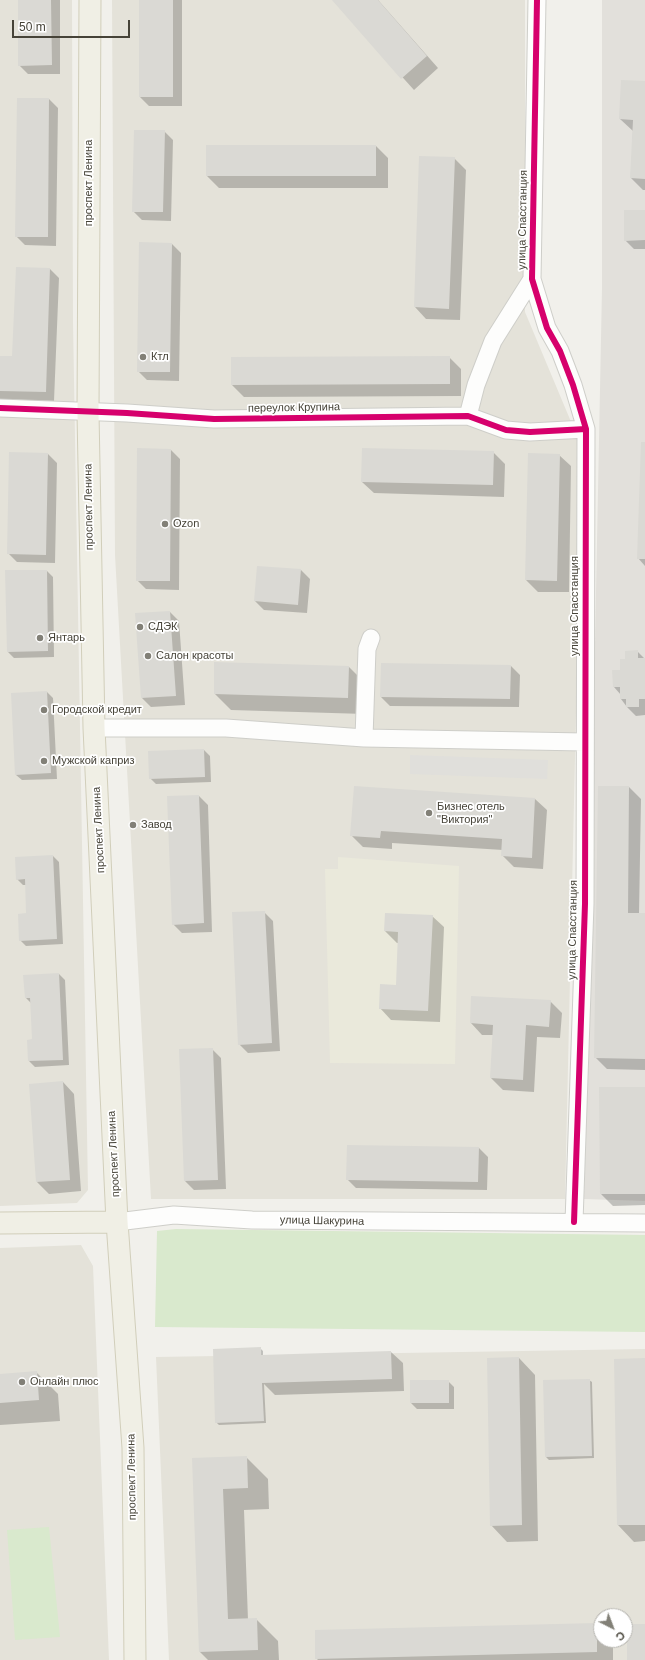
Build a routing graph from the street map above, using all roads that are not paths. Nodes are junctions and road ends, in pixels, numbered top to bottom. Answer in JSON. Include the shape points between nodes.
{"nodes":[{"id":1,"x":90,"y":0,"type":"edge"},
{"id":2,"x":537,"y":0,"type":"edge"},
{"id":3,"x":532,"y":279,"type":"junction"},
{"id":4,"x":0,"y":408,"type":"edge"},
{"id":5,"x":88,"y":412,"type":"junction"},
{"id":6,"x":468,"y":416,"type":"junction"},
{"id":7,"x":586,"y":429,"type":"junction"},
{"id":8,"x":371,"y":638,"type":"dead end"},
{"id":9,"x":94,"y":728,"type":"junction"},
{"id":10,"x":364,"y":738,"type":"junction"},
{"id":11,"x":584,"y":742,"type":"junction"},
{"id":12,"x":117,"y":1222,"type":"junction"},
{"id":13,"x":574,"y":1222,"type":"junction"},
{"id":14,"x":0,"y":1223,"type":"edge"},
{"id":15,"x":645,"y":1223,"type":"edge"},
{"id":16,"x":135,"y":1660,"type":"edge"}],
"edges":[{"from":1,"to":5,"type":"main road","name":"проспект Ленина"},
{"from":2,"to":3,"type":"street","name":"улица Спасстанция"},
{"from":3,"to":6,"type":"street","via":[[493,342],[476,385]]},
{"from":3,"to":7,"type":"street","name":"улица Спасстанция","via":[[547,328],[560,351],[573,385]]},
{"from":4,"to":5,"type":"street","name":"переулок Крупина"},
{"from":5,"to":6,"type":"street","name":"переулок Крупина","via":[[214,419]]},
{"from":5,"to":9,"type":"main road","name":"проспект Ленина"},
{"from":6,"to":7,"type":"street","name":"переулок Крупина","via":[[506,430],[530,432]]},
{"from":7,"to":11,"type":"street","name":"улица Спасстанция"},
{"from":8,"to":10,"type":"street","via":[[366,649]]},
{"from":9,"to":10,"type":"street","via":[[226,728]]},
{"from":9,"to":12,"type":"main road","name":"проспект Ленина"},
{"from":10,"to":11,"type":"street"},
{"from":11,"to":13,"type":"street","name":"улица Спасстанция","via":[[585,904]]},
{"from":12,"to":13,"type":"street","name":"улица Шакурина","via":[[174,1215],[260,1220]]},
{"from":12,"to":14,"type":"main road","name":"улица Шакурина"},
{"from":12,"to":16,"type":"main road","name":"проспект Ленина","via":[[133,1448]]},
{"from":13,"to":15,"type":"street","name":"улица Шакурина"}]}
